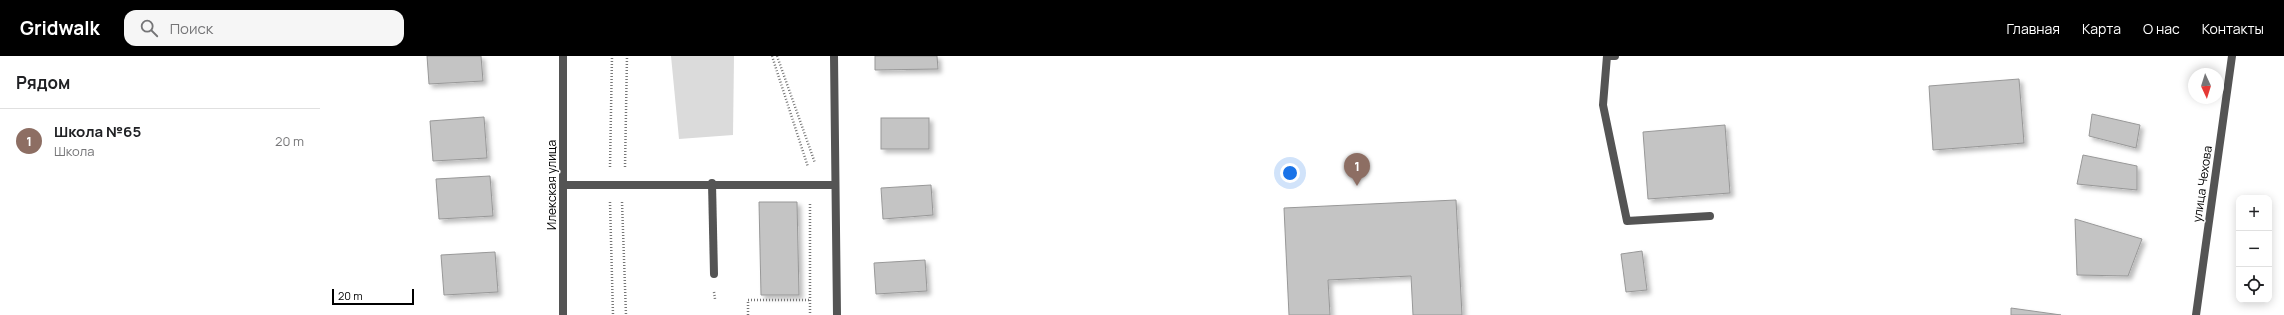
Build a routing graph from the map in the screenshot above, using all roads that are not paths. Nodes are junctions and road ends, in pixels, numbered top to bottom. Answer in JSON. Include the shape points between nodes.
{"nodes":[{"id":1,"x":564,"y":56,"type":"edge"},
{"id":2,"x":834,"y":56,"type":"edge"},
{"id":3,"x":1607,"y":56,"type":"edge"},
{"id":4,"x":1616,"y":56,"type":"edge"},
{"id":5,"x":2232,"y":56,"type":"edge"},
{"id":6,"x":712,"y":183,"type":"junction"},
{"id":7,"x":563,"y":185,"type":"junction"},
{"id":8,"x":835,"y":185,"type":"junction"},
{"id":9,"x":1710,"y":216,"type":"dead end"},
{"id":10,"x":714,"y":274,"type":"dead end"},
{"id":11,"x":563,"y":315,"type":"edge"},
{"id":12,"x":837,"y":315,"type":"edge"},
{"id":13,"x":2196,"y":315,"type":"edge"}],
"edges":[{"from":1,"to":7,"type":"street","name":"Илекская улица"},
{"from":2,"to":8,"type":"street"},
{"from":3,"to":4,"type":"street"},
{"from":3,"to":9,"type":"street","via":[[1603,105],[1627,221]]},
{"from":5,"to":13,"type":"street","name":"улица Чехова"},
{"from":6,"to":7,"type":"street"},
{"from":6,"to":8,"type":"street"},
{"from":6,"to":10,"type":"street"},
{"from":7,"to":11,"type":"street","name":"Илекская улица"},
{"from":8,"to":12,"type":"street"}]}
